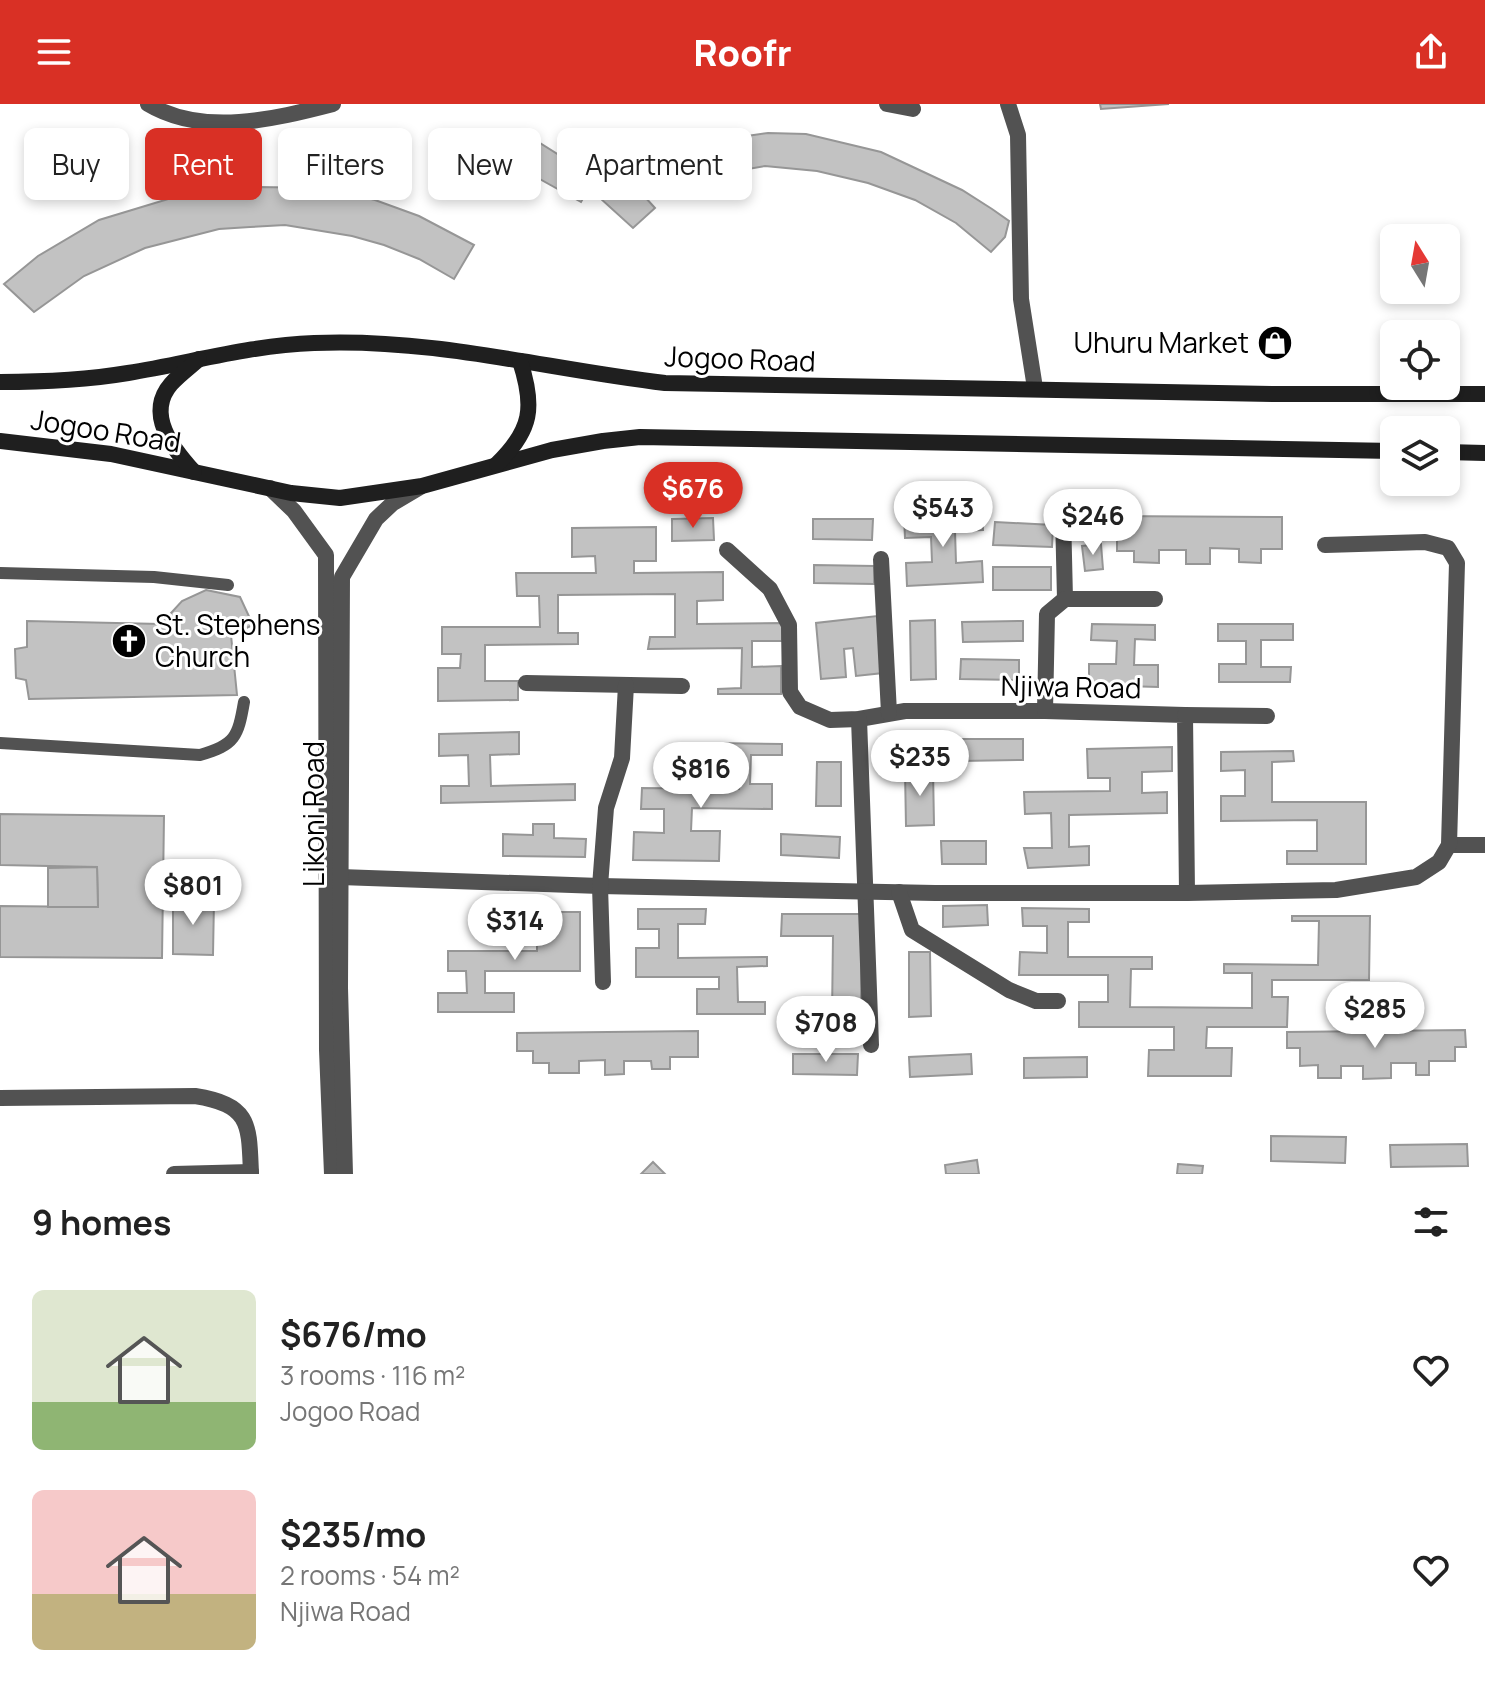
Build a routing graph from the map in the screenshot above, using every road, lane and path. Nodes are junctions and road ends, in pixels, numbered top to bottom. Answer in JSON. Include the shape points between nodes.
{"nodes":[{"id":1,"x":148,"y":104,"type":"edge"},
{"id":2,"x":333,"y":104,"type":"edge"},
{"id":3,"x":887,"y":104,"type":"edge"},
{"id":4,"x":1008,"y":104,"type":"edge"},
{"id":5,"x":913,"y":109,"type":"dead end"},
{"id":6,"x":199,"y":359,"type":"junction"},
{"id":7,"x":520,"y":361,"type":"junction"},
{"id":8,"x":0,"y":382,"type":"edge"},
{"id":9,"x":1035,"y":388,"type":"junction"},
{"id":10,"x":1485,"y":394,"type":"edge"},
{"id":11,"x":0,"y":441,"type":"edge"},
{"id":12,"x":1380,"y":451,"type":"edge"},
{"id":13,"x":1460,"y":452,"type":"edge"},
{"id":14,"x":1485,"y":453,"type":"edge"},
{"id":15,"x":495,"y":465,"type":"junction"},
{"id":16,"x":194,"y":472,"type":"junction"},
{"id":17,"x":422,"y":486,"type":"junction"},
{"id":18,"x":270,"y":488,"type":"junction"},
{"id":19,"x":1063,"y":514,"type":"dead end"},
{"id":20,"x":1325,"y":545,"type":"dead end"},
{"id":21,"x":727,"y":550,"type":"dead end"},
{"id":22,"x":881,"y":559,"type":"dead end"},
{"id":23,"x":0,"y":573,"type":"edge"},
{"id":24,"x":228,"y":585,"type":"dead end"},
{"id":25,"x":1065,"y":599,"type":"junction"},
{"id":26,"x":1155,"y":599,"type":"dead end"},
{"id":27,"x":526,"y":683,"type":"dead end"},
{"id":28,"x":626,"y":685,"type":"junction"},
{"id":29,"x":682,"y":686,"type":"dead end"},
{"id":30,"x":244,"y":702,"type":"dead end"},
{"id":31,"x":1045,"y":711,"type":"junction"},
{"id":32,"x":889,"y":713,"type":"junction"},
{"id":33,"x":1185,"y":715,"type":"junction"},
{"id":34,"x":1267,"y":716,"type":"dead end"},
{"id":35,"x":859,"y":719,"type":"junction"},
{"id":36,"x":0,"y":743,"type":"edge"},
{"id":37,"x":1449,"y":845,"type":"junction"},
{"id":38,"x":1485,"y":845,"type":"edge"},
{"id":39,"x":340,"y":877,"type":"junction"},
{"id":40,"x":600,"y":886,"type":"junction"},
{"id":41,"x":867,"y":892,"type":"junction"},
{"id":42,"x":899,"y":892,"type":"junction"},
{"id":43,"x":1187,"y":893,"type":"junction"},
{"id":44,"x":603,"y":982,"type":"dead end"},
{"id":45,"x":1058,"y":1001,"type":"dead end"},
{"id":46,"x":871,"y":1045,"type":"dead end"},
{"id":47,"x":0,"y":1098,"type":"edge"},
{"id":48,"x":251,"y":1173,"type":"edge"},
{"id":49,"x":174,"y":1174,"type":"edge"},
{"id":50,"x":332,"y":1174,"type":"edge"},
{"id":51,"x":345,"y":1174,"type":"edge"}],
"edges":[{"from":1,"to":2,"type":"street","via":[[179,119],[225,122]]},
{"from":3,"to":5,"type":"street"},
{"from":4,"to":9,"type":"street","via":[[1018,135],[1021,299]]},
{"from":6,"to":7,"type":"main road","name":"Jogoo Road","via":[[311,343],[373,342]]},
{"from":6,"to":8,"type":"main road","name":"Jogoo Road","via":[[126,373]]},
{"from":6,"to":16,"type":"main road","via":[[170,385],[159,415],[174,450]]},
{"from":7,"to":9,"type":"main road","name":"Jogoo Road","via":[[665,383]]},
{"from":7,"to":15,"type":"main road","via":[[528,420],[523,434]]},
{"from":9,"to":10,"type":"main road","name":"Jogoo Road"},
{"from":11,"to":16,"type":"main road","name":"Jogoo Road","via":[[111,454]]},
{"from":12,"to":15,"type":"main road","name":"Jogoo Road","via":[[640,437]]},
{"from":13,"to":14,"type":"main road"},
{"from":15,"to":17,"type":"main road","name":"Jogoo Road"},
{"from":16,"to":18,"type":"main road","name":"Jogoo Road"},
{"from":17,"to":18,"type":"main road","name":"Jogoo Road","via":[[340,498]]},
{"from":17,"to":39,"type":"street","name":"Likoni Road","via":[[376,519],[342,577]]},
{"from":18,"to":50,"type":"street","name":"Likoni Road","via":[[326,555]]},
{"from":19,"to":25,"type":"street"},
{"from":20,"to":37,"type":"street","via":[[1425,542],[1448,548],[1457,563]]},
{"from":21,"to":35,"type":"street","name":"Njiwa Road","via":[[770,589],[789,625],[790,692],[800,707],[830,720]]},
{"from":22,"to":32,"type":"street"},
{"from":23,"to":24,"type":"lane","via":[[154,577]]},
{"from":25,"to":26,"type":"street"},
{"from":25,"to":31,"type":"street","via":[[1047,614]]},
{"from":27,"to":28,"type":"street"},
{"from":28,"to":29,"type":"street"},
{"from":28,"to":40,"type":"street","via":[[622,758],[606,808]]},
{"from":30,"to":36,"type":"lane","via":[[234,741],[200,755]]},
{"from":31,"to":32,"type":"street","name":"Njiwa Road"},
{"from":31,"to":33,"type":"street","name":"Njiwa Road"},
{"from":32,"to":35,"type":"street","name":"Njiwa Road"},
{"from":33,"to":34,"type":"street","name":"Njiwa Road"},
{"from":33,"to":43,"type":"street"},
{"from":35,"to":41,"type":"street"},
{"from":37,"to":38,"type":"street"},
{"from":37,"to":43,"type":"street","via":[[1439,862],[1416,877],[1336,890]]},
{"from":39,"to":40,"type":"street"},
{"from":39,"to":51,"type":"street","name":"Likoni Road"},
{"from":40,"to":41,"type":"street"},
{"from":40,"to":44,"type":"street"},
{"from":41,"to":42,"type":"street"},
{"from":41,"to":46,"type":"street"},
{"from":42,"to":43,"type":"street"},
{"from":42,"to":45,"type":"street","via":[[912,930],[1009,990],[1036,1001]]},
{"from":47,"to":48,"type":"street","via":[[217,1099],[235,1108],[248,1127]]},
{"from":48,"to":49,"type":"street"}]}
